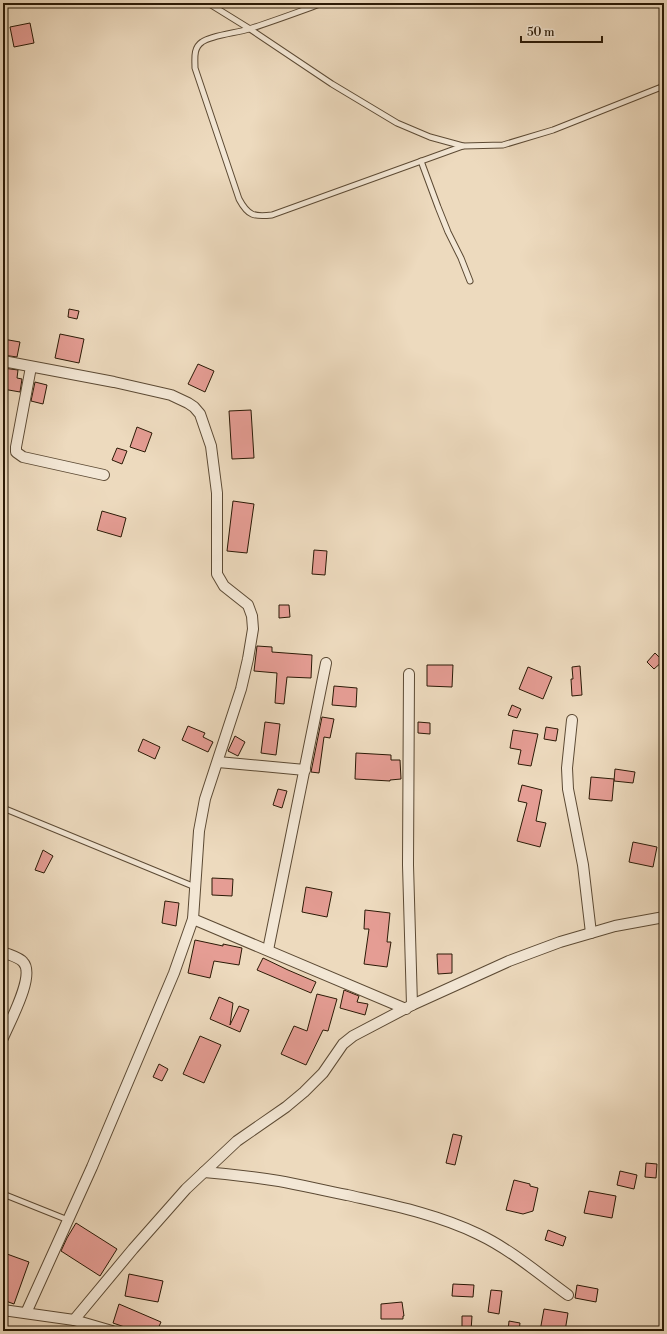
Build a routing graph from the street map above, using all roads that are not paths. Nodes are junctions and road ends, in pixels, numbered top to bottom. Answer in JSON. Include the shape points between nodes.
{"nodes":[{"id":1,"x":208,"y":3,"type":"edge"},
{"id":2,"x":323,"y":3,"type":"edge"},
{"id":3,"x":250,"y":29,"type":"junction"},
{"id":4,"x":664,"y":86,"type":"edge"},
{"id":5,"x":463,"y":146,"type":"junction"},
{"id":6,"x":421,"y":161,"type":"junction"},
{"id":7,"x":470,"y":281,"type":"dead end"},
{"id":8,"x":3,"y":362,"type":"edge"},
{"id":9,"x":31,"y":367,"type":"junction"},
{"id":10,"x":104,"y":475,"type":"dead end"},
{"id":11,"x":326,"y":662,"type":"dead end"},
{"id":12,"x":409,"y":674,"type":"dead end"},
{"id":13,"x":572,"y":720,"type":"dead end"},
{"id":14,"x":218,"y":762,"type":"junction"},
{"id":15,"x":305,"y":770,"type":"junction"},
{"id":16,"x":3,"y":808,"type":"edge"},
{"id":17,"x":195,"y":887,"type":"junction"},
{"id":18,"x":664,"y":917,"type":"edge"},
{"id":19,"x":193,"y":919,"type":"junction"},
{"id":20,"x":591,"y":933,"type":"junction"},
{"id":21,"x":268,"y":950,"type":"junction"},
{"id":22,"x":3,"y":952,"type":"edge"},
{"id":23,"x":409,"y":1007,"type":"junction"},
{"id":24,"x":3,"y":1038,"type":"edge"},
{"id":25,"x":204,"y":1172,"type":"junction"},
{"id":26,"x":3,"y":1194,"type":"edge"},
{"id":27,"x":68,"y":1220,"type":"junction"},
{"id":28,"x":568,"y":1295,"type":"dead end"},
{"id":29,"x":3,"y":1310,"type":"edge"},
{"id":30,"x":26,"y":1313,"type":"junction"},
{"id":31,"x":74,"y":1320,"type":"junction"},
{"id":32,"x":112,"y":1331,"type":"edge"}],
"edges":[{"from":1,"to":3,"type":"lane"},
{"from":2,"to":3,"type":"lane"},
{"from":3,"to":5,"type":"lane","via":[[332,84],[397,123],[430,137]]},
{"from":3,"to":6,"type":"lane","via":[[201,42],[194,60],[244,209],[260,216],[272,215]]},
{"from":4,"to":5,"type":"lane","via":[[552,130],[503,145]]},
{"from":5,"to":6,"type":"lane"},
{"from":6,"to":7,"type":"lane"},
{"from":8,"to":9,"type":"street"},
{"from":9,"to":10,"type":"street","via":[[16,452],[23,457]]},
{"from":9,"to":14,"type":"street","via":[[171,395],[188,403],[200,414],[211,446],[217,493],[218,574],[224,586],[248,606],[253,629],[241,689]]},
{"from":11,"to":15,"type":"street"},
{"from":12,"to":23,"type":"street"},
{"from":13,"to":20,"type":"street","via":[[567,768],[568,788],[583,865]]},
{"from":14,"to":15,"type":"street"},
{"from":14,"to":17,"type":"street","via":[[205,799],[199,831]]},
{"from":15,"to":21,"type":"street"},
{"from":16,"to":17,"type":"lane"},
{"from":17,"to":19,"type":"street"},
{"from":18,"to":20,"type":"street"},
{"from":19,"to":21,"type":"street"},
{"from":19,"to":27,"type":"street","via":[[174,973]]},
{"from":20,"to":23,"type":"street","via":[[508,961]]},
{"from":21,"to":23,"type":"street"},
{"from":22,"to":24,"type":"street","via":[[24,962],[27,975],[18,1005]]},
{"from":23,"to":25,"type":"street","via":[[353,1036],[343,1044],[323,1073],[304,1092],[237,1140]]},
{"from":25,"to":28,"type":"street","via":[[247,1176],[296,1185],[388,1204],[447,1222],[495,1243]]},
{"from":25,"to":31,"type":"street","via":[[133,1249]]},
{"from":26,"to":27,"type":"lane"},
{"from":27,"to":30,"type":"street"},
{"from":29,"to":30,"type":"street"},
{"from":30,"to":31,"type":"street"},
{"from":31,"to":32,"type":"street"}]}
